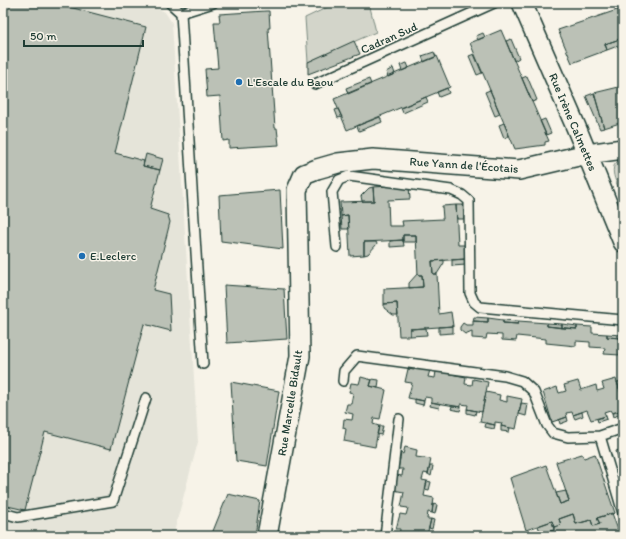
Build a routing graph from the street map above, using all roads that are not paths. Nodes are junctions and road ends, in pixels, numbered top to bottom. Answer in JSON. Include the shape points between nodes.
{"nodes":[{"id":1,"x":170,"y":3,"type":"edge"},
{"id":2,"x":214,"y":3,"type":"edge"},
{"id":3,"x":494,"y":3,"type":"edge"},
{"id":4,"x":522,"y":3,"type":"edge"},
{"id":5,"x":181,"y":13,"type":"junction"},
{"id":6,"x":315,"y":84,"type":"dead end"},
{"id":7,"x":623,"y":149,"type":"edge"},
{"id":8,"x":587,"y":154,"type":"junction"},
{"id":9,"x":304,"y":174,"type":"joint"},
{"id":10,"x":623,"y":242,"type":"edge"},
{"id":11,"x":337,"y":248,"type":"dead end"},
{"id":12,"x":623,"y":320,"type":"edge"},
{"id":13,"x":203,"y":364,"type":"dead end"},
{"id":14,"x":343,"y":381,"type":"dead end"},
{"id":15,"x":146,"y":398,"type":"dead end"},
{"id":16,"x":399,"y":419,"type":"dead end"},
{"id":17,"x":623,"y":428,"type":"edge"},
{"id":18,"x":600,"y":436,"type":"junction"},
{"id":19,"x":3,"y":513,"type":"edge"},
{"id":20,"x":623,"y":513,"type":"edge"},
{"id":21,"x":267,"y":536,"type":"edge"},
{"id":22,"x":385,"y":536,"type":"edge"}],
"edges":[{"from":1,"to":5,"type":"lane"},
{"from":2,"to":5,"type":"lane"},
{"from":3,"to":6,"type":"lane","name":"Cadran Sud"},
{"from":4,"to":8,"type":"street","name":"Rue Irène Calmettes"},
{"from":5,"to":13,"type":"lane"},
{"from":7,"to":8,"type":"street","name":"Rue Yann de l'Écotais"},
{"from":8,"to":9,"type":"street","name":"Rue Yann de l'Écotais","via":[[519,170],[373,159],[338,163]]},
{"from":8,"to":10,"type":"street","name":"Rue Irène Calmettes"},
{"from":9,"to":21,"type":"street","name":"Rue Marcelle Bidault","via":[[297,190],[300,356]]},
{"from":11,"to":12,"type":"lane","via":[[332,192],[339,180],[349,176],[451,190],[469,201],[470,294],[480,307]]},
{"from":14,"to":18,"type":"lane","via":[[344,371],[357,356],[505,376],[522,381],[534,392],[547,425],[553,433],[568,437]]},
{"from":15,"to":19,"type":"lane","via":[[113,501],[18,517]]},
{"from":16,"to":22,"type":"lane"},
{"from":17,"to":18,"type":"lane"},
{"from":18,"to":20,"type":"lane"}]}
